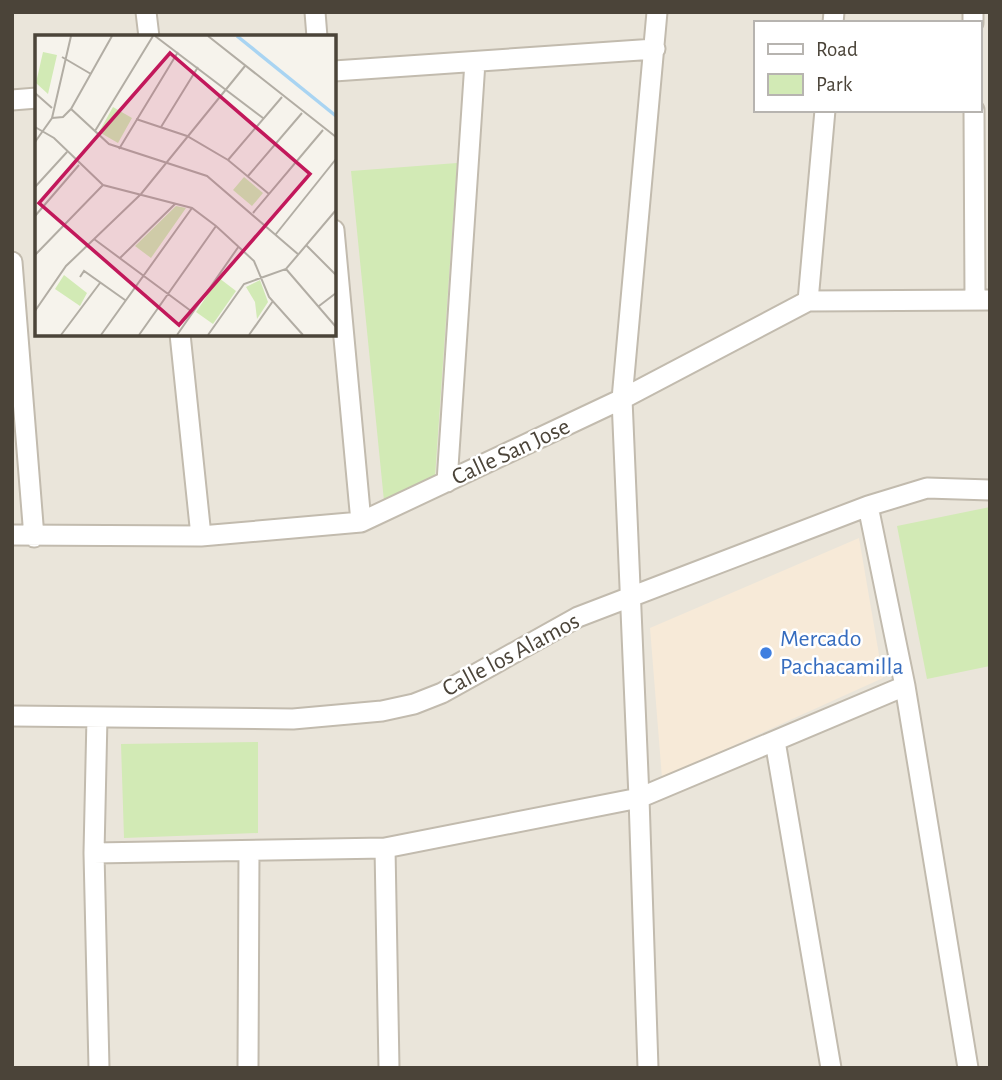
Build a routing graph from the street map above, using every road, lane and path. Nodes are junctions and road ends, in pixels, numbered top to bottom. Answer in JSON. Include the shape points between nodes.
{"nodes":[{"id":1,"x":146,"y":12,"type":"edge"},
{"id":2,"x":315,"y":12,"type":"edge"},
{"id":3,"x":657,"y":12,"type":"edge"},
{"id":4,"x":149,"y":35,"type":"edge"},
{"id":5,"x":317,"y":35,"type":"edge"},
{"id":6,"x":654,"y":49,"type":"junction"},
{"id":7,"x":475,"y":62,"type":"junction"},
{"id":8,"x":336,"y":71,"type":"edge"},
{"id":9,"x":35,"y":98,"type":"edge"},
{"id":10,"x":12,"y":100,"type":"edge"},
{"id":11,"x":825,"y":112,"type":"edge"},
{"id":12,"x":974,"y":112,"type":"edge"},
{"id":13,"x":336,"y":252,"type":"edge"},
{"id":14,"x":12,"y":262,"type":"edge"},
{"id":15,"x":983,"y":299,"type":"edge"},
{"id":16,"x":808,"y":301,"type":"junction"},
{"id":17,"x":180,"y":336,"type":"edge"},
{"id":18,"x":622,"y":399,"type":"junction"},
{"id":19,"x":447,"y":482,"type":"junction"},
{"id":20,"x":990,"y":490,"type":"edge"},
{"id":21,"x":868,"y":506,"type":"junction"},
{"id":22,"x":361,"y":522,"type":"junction"},
{"id":23,"x":12,"y":536,"type":"edge"},
{"id":24,"x":201,"y":536,"type":"junction"},
{"id":25,"x":34,"y":537,"type":"junction"},
{"id":26,"x":629,"y":598,"type":"junction"},
{"id":27,"x":905,"y":686,"type":"junction"},
{"id":28,"x":12,"y":716,"type":"edge"},
{"id":29,"x":97,"y":717,"type":"junction"},
{"id":30,"x":775,"y":741,"type":"junction"},
{"id":31,"x":639,"y":798,"type":"junction"},
{"id":32,"x":385,"y":848,"type":"junction"},
{"id":33,"x":248,"y":851,"type":"junction"},
{"id":34,"x":94,"y":853,"type":"junction"},
{"id":35,"x":99,"y":1068,"type":"edge"},
{"id":36,"x":248,"y":1068,"type":"edge"},
{"id":37,"x":389,"y":1068,"type":"edge"},
{"id":38,"x":648,"y":1068,"type":"edge"},
{"id":39,"x":831,"y":1068,"type":"edge"},
{"id":40,"x":968,"y":1068,"type":"edge"}],
"edges":[{"from":1,"to":4,"type":"street"},
{"from":2,"to":5,"type":"street"},
{"from":3,"to":6,"type":"street"},
{"from":6,"to":7,"type":"street"},
{"from":6,"to":18,"type":"street"},
{"from":7,"to":8,"type":"street"},
{"from":7,"to":19,"type":"street"},
{"from":9,"to":10,"type":"street"},
{"from":11,"to":16,"type":"street"},
{"from":12,"to":15,"type":"street"},
{"from":13,"to":22,"type":"street"},
{"from":14,"to":25,"type":"street"},
{"from":15,"to":16,"type":"street","name":"Calle San Jose"},
{"from":16,"to":18,"type":"street","name":"Calle San Jose"},
{"from":17,"to":24,"type":"street"},
{"from":18,"to":19,"type":"street","name":"Calle San Jose"},
{"from":18,"to":26,"type":"street"},
{"from":19,"to":22,"type":"street","name":"Calle San Jose"},
{"from":20,"to":21,"type":"street","name":"Calle los Alamos","via":[[927,488]]},
{"from":21,"to":26,"type":"street","name":"Calle los Alamos"},
{"from":21,"to":27,"type":"street"},
{"from":22,"to":24,"type":"street","name":"Calle San Jose"},
{"from":23,"to":25,"type":"street","name":"Calle San Jose"},
{"from":24,"to":25,"type":"street","name":"Calle San Jose"},
{"from":26,"to":29,"type":"street","name":"Calle los Alamos","via":[[578,617],[414,704],[293,719]]},
{"from":26,"to":31,"type":"street"},
{"from":27,"to":30,"type":"street"},
{"from":27,"to":40,"type":"street"},
{"from":28,"to":29,"type":"street","name":"Calle los Alamos"},
{"from":29,"to":34,"type":"street"},
{"from":30,"to":31,"type":"street"},
{"from":30,"to":39,"type":"street"},
{"from":31,"to":32,"type":"street"},
{"from":31,"to":38,"type":"street"},
{"from":32,"to":33,"type":"street"},
{"from":32,"to":37,"type":"street"},
{"from":33,"to":34,"type":"street"},
{"from":33,"to":36,"type":"street"},
{"from":34,"to":35,"type":"street"}]}
